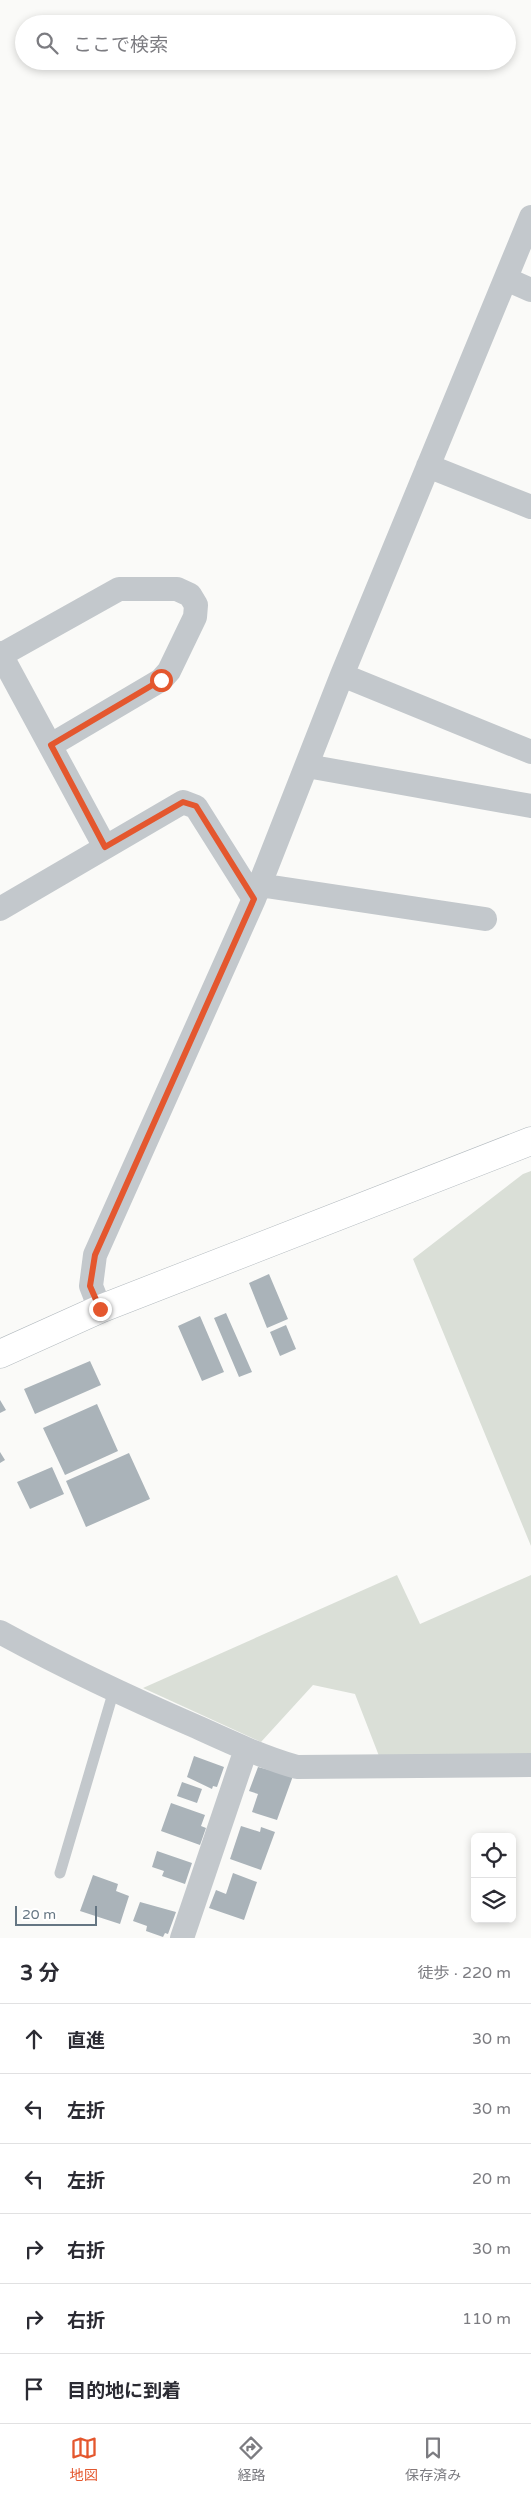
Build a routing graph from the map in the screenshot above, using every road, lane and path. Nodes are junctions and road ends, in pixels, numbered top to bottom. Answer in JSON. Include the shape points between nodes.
{"nodes":[{"id":1,"x":531,"y":217,"type":"edge"},
{"id":2,"x":506,"y":279,"type":"junction"},
{"id":3,"x":531,"y":290,"type":"edge"},
{"id":4,"x":428,"y":466,"type":"junction"},
{"id":5,"x":531,"y":507,"type":"edge"},
{"id":6,"x":1,"y":654,"type":"edge"},
{"id":7,"x":342,"y":675,"type":"junction"},
{"id":8,"x":51,"y":745,"type":"junction"},
{"id":9,"x":531,"y":752,"type":"edge"},
{"id":10,"x":307,"y":766,"type":"junction"},
{"id":11,"x":531,"y":806,"type":"edge"},
{"id":12,"x":105,"y":847,"type":"junction"},
{"id":13,"x":256,"y":892,"type":"junction"},
{"id":14,"x":0,"y":909,"type":"edge"},
{"id":15,"x":485,"y":919,"type":"dead end"},
{"id":16,"x":531,"y":1141,"type":"edge"},
{"id":17,"x":100,"y":1309,"type":"junction"},
{"id":18,"x":0,"y":1354,"type":"edge"},
{"id":19,"x":0,"y":1632,"type":"edge"},
{"id":20,"x":114,"y":1690,"type":"junction"},
{"id":21,"x":246,"y":1748,"type":"junction"},
{"id":22,"x":531,"y":1765,"type":"edge"},
{"id":23,"x":60,"y":1873,"type":"dead end"},
{"id":24,"x":182,"y":1938,"type":"edge"}],
"edges":[{"from":1,"to":2,"type":"street"},
{"from":2,"to":3,"type":"street"},
{"from":2,"to":4,"type":"street"},
{"from":4,"to":5,"type":"street"},
{"from":4,"to":7,"type":"street"},
{"from":6,"to":8,"type":"street"},
{"from":6,"to":8,"type":"street","via":[[119,589],[177,589],[190,595],[196,604],[195,617],[169,671],[161,680]]},
{"from":7,"to":9,"type":"street"},
{"from":7,"to":10,"type":"street"},
{"from":8,"to":12,"type":"street"},
{"from":10,"to":11,"type":"street"},
{"from":10,"to":13,"type":"street"},
{"from":12,"to":13,"type":"street","via":[[183,802],[190,803],[196,806]]},
{"from":12,"to":14,"type":"street"},
{"from":13,"to":15,"type":"street"},
{"from":13,"to":17,"type":"street","via":[[95,1255],[90,1286]]},
{"from":16,"to":17,"type":"street"},
{"from":17,"to":18,"type":"street"},
{"from":19,"to":20,"type":"street"},
{"from":20,"to":21,"type":"street"},
{"from":20,"to":23,"type":"lane"},
{"from":21,"to":22,"type":"street","via":[[297,1767]]},
{"from":21,"to":24,"type":"street"}]}
